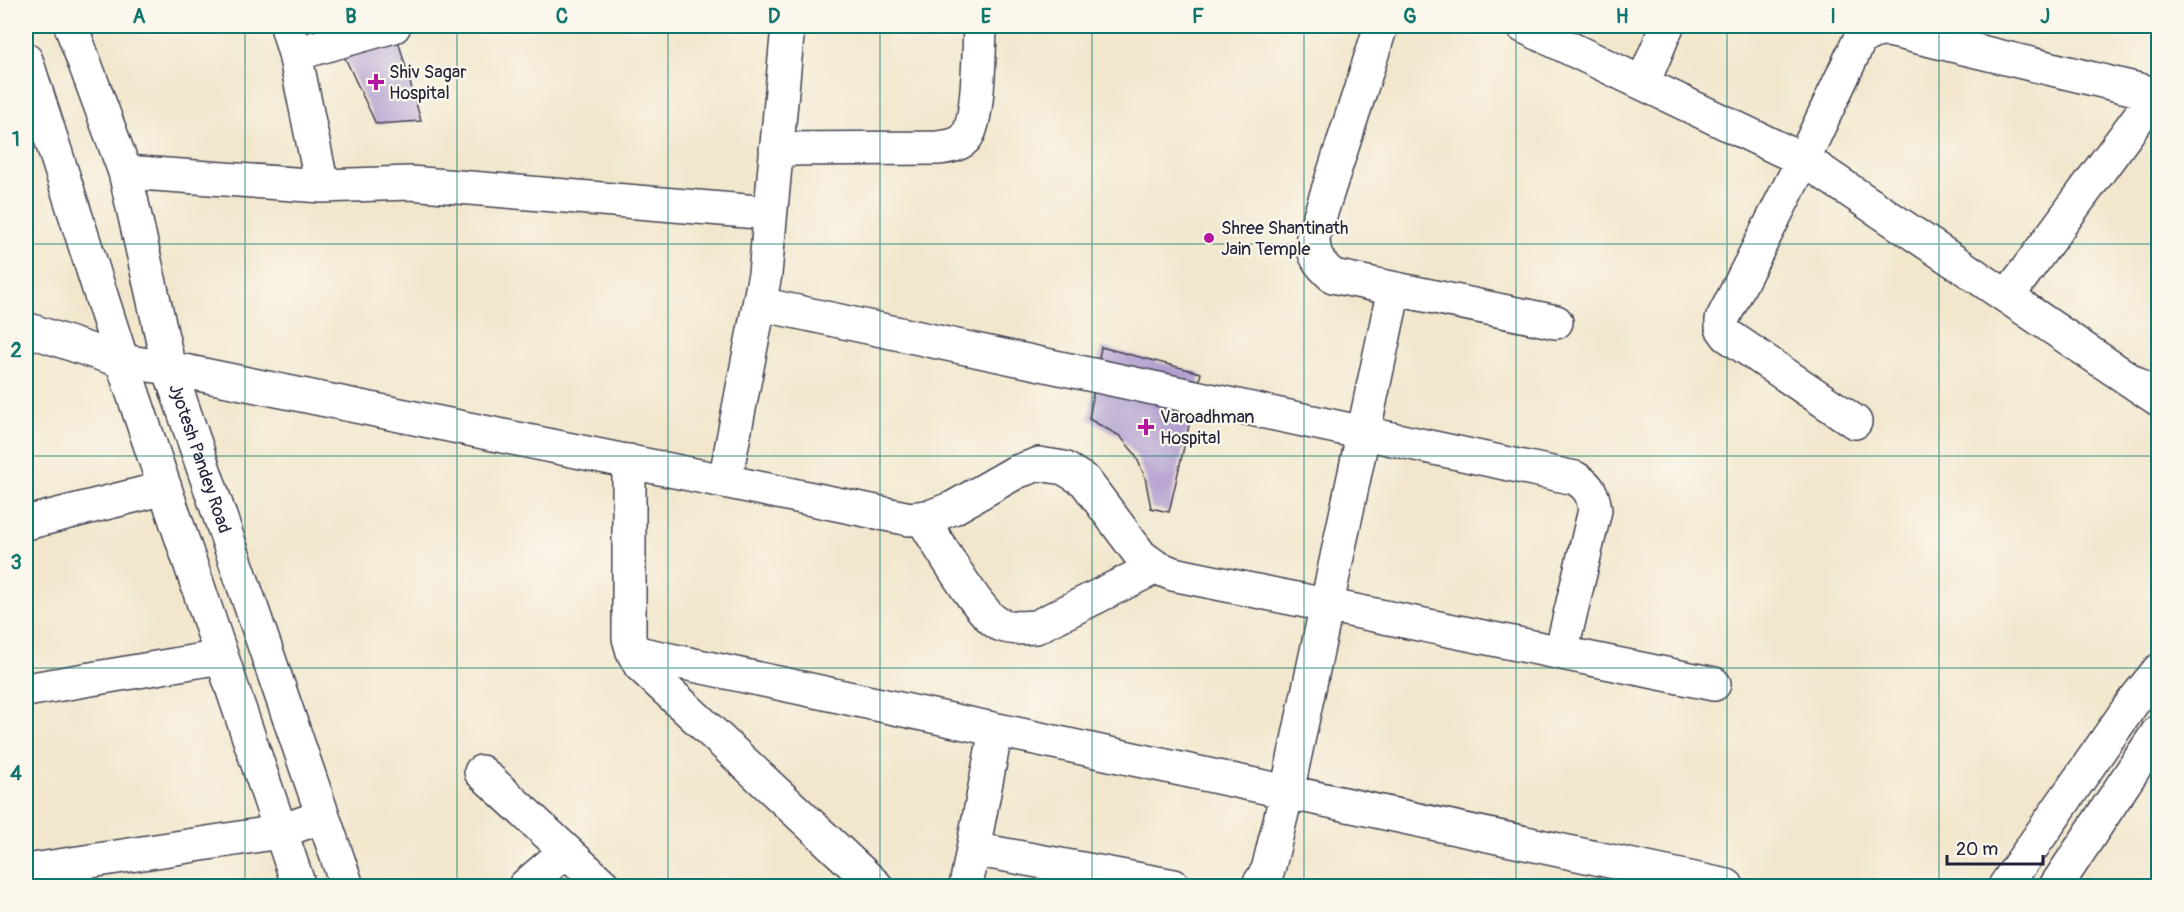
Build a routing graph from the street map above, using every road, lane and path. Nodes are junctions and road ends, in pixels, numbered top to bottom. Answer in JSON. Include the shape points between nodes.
{"nodes":[{"id":1,"x":71,"y":26,"type":"edge"},
{"id":2,"x":394,"y":26,"type":"edge"},
{"id":3,"x":788,"y":26,"type":"edge"},
{"id":4,"x":980,"y":26,"type":"edge"},
{"id":5,"x":1381,"y":26,"type":"edge"},
{"id":6,"x":1523,"y":26,"type":"edge"},
{"id":7,"x":1667,"y":26,"type":"edge"},
{"id":8,"x":291,"y":40,"type":"edge"},
{"id":9,"x":26,"y":60,"type":"edge"},
{"id":10,"x":1642,"y":83,"type":"junction"},
{"id":11,"x":2157,"y":92,"type":"edge"},
{"id":12,"x":776,"y":150,"type":"junction"},
{"id":13,"x":1803,"y":160,"type":"junction"},
{"id":14,"x":125,"y":172,"type":"junction"},
{"id":15,"x":322,"y":186,"type":"junction"},
{"id":16,"x":770,"y":213,"type":"junction"},
{"id":17,"x":1395,"y":289,"type":"junction"},
{"id":18,"x":2007,"y":297,"type":"junction"},
{"id":19,"x":760,"y":304,"type":"junction"},
{"id":20,"x":1556,"y":322,"type":"dead end"},
{"id":21,"x":26,"y":329,"type":"edge"},
{"id":22,"x":122,"y":361,"type":"junction"},
{"id":23,"x":170,"y":368,"type":"junction"},
{"id":24,"x":2158,"y":399,"type":"edge"},
{"id":25,"x":1855,"y":422,"type":"dead end"},
{"id":26,"x":1364,"y":432,"type":"junction"},
{"id":27,"x":629,"y":461,"type":"junction"},
{"id":28,"x":725,"y":481,"type":"junction"},
{"id":29,"x":165,"y":488,"type":"junction"},
{"id":30,"x":922,"y":518,"type":"junction"},
{"id":31,"x":26,"y":523,"type":"edge"},
{"id":32,"x":1156,"y":567,"type":"junction"},
{"id":33,"x":1327,"y":605,"type":"junction"},
{"id":34,"x":633,"y":652,"type":"junction"},
{"id":35,"x":1561,"y":653,"type":"junction"},
{"id":36,"x":221,"y":657,"type":"junction"},
{"id":37,"x":2158,"y":671,"type":"edge"},
{"id":38,"x":1714,"y":684,"type":"dead end"},
{"id":39,"x":26,"y":690,"type":"edge"},
{"id":40,"x":996,"y":730,"type":"junction"},
{"id":41,"x":2158,"y":732,"type":"edge"},
{"id":42,"x":481,"y":772,"type":"dead end"},
{"id":43,"x":1287,"y":792,"type":"junction"},
{"id":44,"x":322,"y":816,"type":"junction"},
{"id":45,"x":279,"y":832,"type":"junction"},
{"id":46,"x":973,"y":849,"type":"junction"},
{"id":47,"x":566,"y":851,"type":"junction"},
{"id":48,"x":26,"y":872,"type":"edge"},
{"id":49,"x":299,"y":886,"type":"edge"},
{"id":50,"x":347,"y":886,"type":"edge"},
{"id":51,"x":525,"y":886,"type":"edge"},
{"id":52,"x":604,"y":886,"type":"edge"},
{"id":53,"x":876,"y":886,"type":"edge"},
{"id":54,"x":966,"y":886,"type":"edge"},
{"id":55,"x":1174,"y":886,"type":"edge"},
{"id":56,"x":1258,"y":886,"type":"edge"},
{"id":57,"x":1727,"y":886,"type":"edge"},
{"id":58,"x":2005,"y":886,"type":"edge"},
{"id":59,"x":2056,"y":886,"type":"edge"}],
"edges":[{"from":1,"to":14,"type":"street","name":"Jyotesh Pandey Road"},
{"from":2,"to":8,"type":"street"},
{"from":3,"to":12,"type":"street"},
{"from":4,"to":12,"type":"street","via":[[974,119],[966,138],[953,146]]},
{"from":5,"to":17,"type":"street","via":[[1313,237],[1313,251],[1319,264],[1333,276]]},
{"from":6,"to":10,"type":"street"},
{"from":7,"to":10,"type":"street"},
{"from":8,"to":15,"type":"street"},
{"from":9,"to":22,"type":"street"},
{"from":10,"to":13,"type":"street"},
{"from":11,"to":13,"type":"street","via":[[1877,30],[1859,41]]},
{"from":11,"to":18,"type":"street"},
{"from":12,"to":16,"type":"street"},
{"from":13,"to":18,"type":"street"},
{"from":13,"to":25,"type":"street","via":[[1722,320],[1722,328]]},
{"from":14,"to":15,"type":"street"},
{"from":14,"to":23,"type":"street","name":"Jyotesh Pandey Road"},
{"from":15,"to":16,"type":"street","via":[[410,183]]},
{"from":16,"to":19,"type":"street"},
{"from":17,"to":20,"type":"street"},
{"from":17,"to":26,"type":"street"},
{"from":18,"to":24,"type":"street"},
{"from":19,"to":26,"type":"street"},
{"from":19,"to":28,"type":"street"},
{"from":21,"to":22,"type":"street"},
{"from":22,"to":23,"type":"street"},
{"from":22,"to":29,"type":"street"},
{"from":23,"to":27,"type":"street"},
{"from":23,"to":44,"type":"street","name":"Jyotesh Pandey Road"},
{"from":26,"to":33,"type":"street"},
{"from":26,"to":35,"type":"street","via":[[1575,478],[1587,485],[1594,497],[1595,510]]},
{"from":27,"to":28,"type":"street"},
{"from":27,"to":34,"type":"street","via":[[629,638]]},
{"from":28,"to":30,"type":"street","via":[[910,519]]},
{"from":29,"to":31,"type":"street"},
{"from":29,"to":36,"type":"street"},
{"from":30,"to":32,"type":"street","via":[[953,508],[1016,472],[1039,464],[1064,468],[1085,481],[1141,556]]},
{"from":30,"to":32,"type":"street","via":[[982,610],[997,623],[1016,628],[1036,627]]},
{"from":32,"to":33,"type":"street","via":[[1173,574]]},
{"from":33,"to":35,"type":"street"},
{"from":33,"to":43,"type":"street"},
{"from":34,"to":40,"type":"street"},
{"from":34,"to":53,"type":"street","via":[[640,665]]},
{"from":35,"to":38,"type":"street"},
{"from":36,"to":39,"type":"street"},
{"from":36,"to":45,"type":"street"},
{"from":37,"to":58,"type":"street"},
{"from":40,"to":43,"type":"street"},
{"from":40,"to":46,"type":"street"},
{"from":41,"to":59,"type":"street"},
{"from":42,"to":47,"type":"street"},
{"from":43,"to":56,"type":"street","via":[[1268,870]]},
{"from":43,"to":57,"type":"street"},
{"from":44,"to":45,"type":"street"},
{"from":44,"to":50,"type":"street","name":"Jyotesh Pandey Road"},
{"from":45,"to":48,"type":"street"},
{"from":45,"to":49,"type":"street"},
{"from":46,"to":54,"type":"street"},
{"from":46,"to":55,"type":"street"},
{"from":47,"to":51,"type":"street"},
{"from":47,"to":52,"type":"street"}]}
